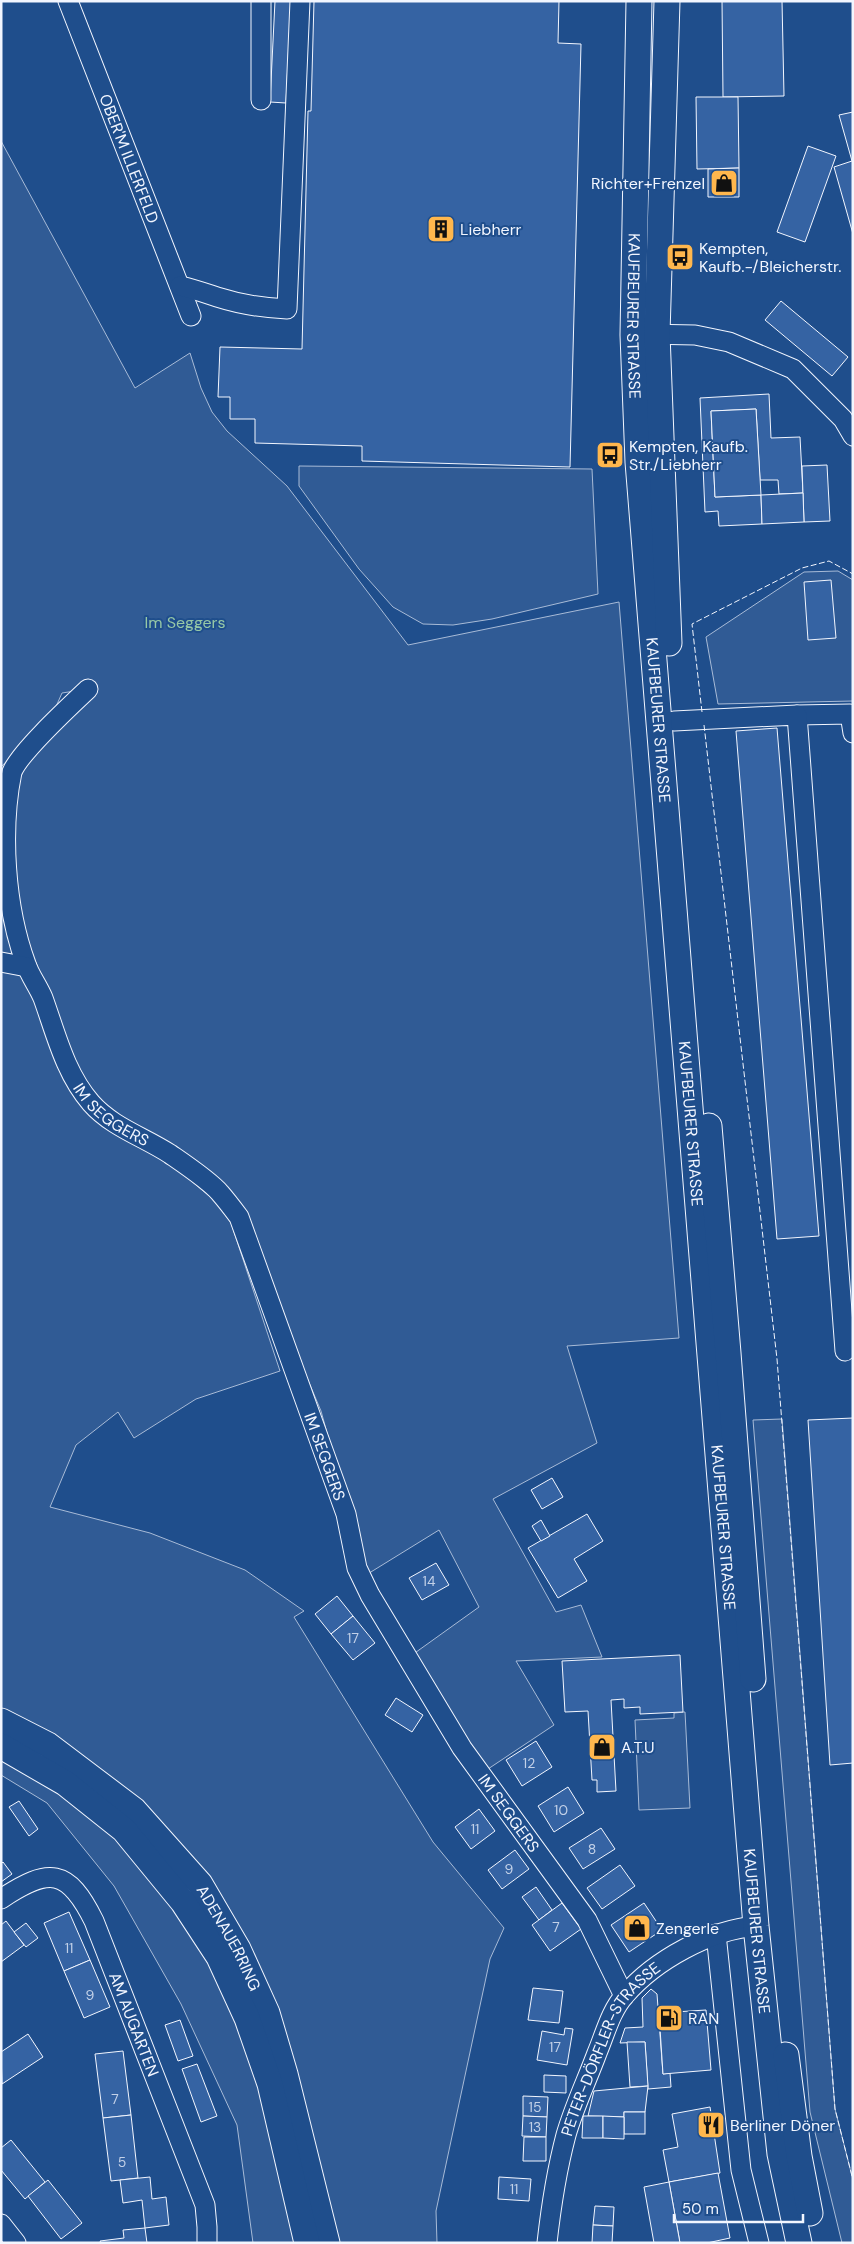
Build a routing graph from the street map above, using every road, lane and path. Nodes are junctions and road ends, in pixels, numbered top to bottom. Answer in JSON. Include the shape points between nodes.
{"nodes":[{"id":1,"x":68,"y":1,"type":"edge"},
{"id":2,"x":261,"y":1,"type":"edge"},
{"id":3,"x":300,"y":1,"type":"edge"},
{"id":4,"x":640,"y":1,"type":"edge"},
{"id":5,"x":666,"y":1,"type":"edge"},
{"id":6,"x":261,"y":100,"type":"dead end"},
{"id":7,"x":180,"y":286,"type":"junction"},
{"id":8,"x":191,"y":316,"type":"dead end"},
{"id":9,"x":645,"y":334,"type":"junction"},
{"id":10,"x":853,"y":436,"type":"edge"},
{"id":11,"x":88,"y":689,"type":"dead end"},
{"id":12,"x":797,"y":715,"type":"junction"},
{"id":13,"x":674,"y":721,"type":"junction"},
{"id":14,"x":853,"y":733,"type":"edge"},
{"id":15,"x":7,"y":774,"type":"edge"},
{"id":16,"x":1,"y":962,"type":"edge"},
{"id":17,"x":26,"y":967,"type":"junction"},
{"id":18,"x":845,"y":1223,"type":"edge"},
{"id":19,"x":845,"y":1351,"type":"dead end"},
{"id":20,"x":1,"y":1721,"type":"edge"},
{"id":21,"x":1,"y":1746,"type":"edge"},
{"id":22,"x":1,"y":1899,"type":"edge"},
{"id":23,"x":756,"y":1926,"type":"junction"},
{"id":24,"x":716,"y":1934,"type":"junction"},
{"id":25,"x":624,"y":1996,"type":"junction"},
{"id":26,"x":1,"y":2224,"type":"edge"},
{"id":27,"x":16,"y":2243,"type":"edge"},
{"id":28,"x":206,"y":2243,"type":"edge"},
{"id":29,"x":307,"y":2243,"type":"edge"},
{"id":30,"x":327,"y":2243,"type":"edge"},
{"id":31,"x":547,"y":2243,"type":"edge"},
{"id":32,"x":759,"y":2243,"type":"edge"},
{"id":33,"x":799,"y":2243,"type":"edge"},
{"id":34,"x":816,"y":2243,"type":"edge"}],
"edges":[{"from":1,"to":7,"type":"street","name":"OBER'M ILLERFELD"},
{"from":2,"to":6,"type":"street"},
{"from":3,"to":7,"type":"street","via":[[287,309],[249,304]]},
{"from":4,"to":9,"type":"main road","name":"KAUFBEURER STRASSE"},
{"from":5,"to":9,"type":"main road","name":"KAUFBEURER STRASSE"},
{"from":7,"to":8,"type":"street","name":"OBER'M ILLERFELD"},
{"from":9,"to":10,"type":"street","via":[[695,335],[730,342],[792,369],[843,419]]},
{"from":9,"to":13,"type":"main road","name":"KAUFBEURER STRASSE"},
{"from":9,"to":23,"type":"main road","name":"KAUFBEURER STRASSE","via":[[640,491]]},
{"from":11,"to":15,"type":"street"},
{"from":12,"to":13,"type":"street"},
{"from":12,"to":14,"type":"street","via":[[850,714]]},
{"from":12,"to":18,"type":"street"},
{"from":13,"to":34,"type":"main road","name":"KAUFBEURER STRASSE","via":[[728,1353],[774,1952],[799,2156]]},
{"from":15,"to":17,"type":"street","name":"IM SEGGERS","via":[[1,828],[2,878]]},
{"from":16,"to":17,"type":"street"},
{"from":17,"to":25,"type":"street","name":"IM SEGGERS","via":[[42,994],[69,1072],[91,1103],[110,1120],[170,1154],[219,1192],[239,1217],[346,1514],[357,1568],[370,1595],[462,1748],[587,1920]]},
{"from":18,"to":19,"type":"street"},
{"from":20,"to":30,"type":"main road","name":"ADENAUERRING","via":[[48,1745],[134,1810],[200,1884],[238,1949],[267,2013]]},
{"from":21,"to":29,"type":"main road","name":"ADENAUERRING","via":[[65,1783],[124,1830],[182,1902],[219,1957],[270,2084]]},
{"from":22,"to":28,"type":"street","name":"AM AUGARTEN","via":[[41,1877],[65,1882],[82,1897],[204,2205]]},
{"from":23,"to":24,"type":"street","name":"PETER-DÖRFLER-STRASSE","via":[[732,1928]]},
{"from":23,"to":33,"type":"main road","name":"KAUFBEURER STRASSE","via":[[780,2154]]},
{"from":24,"to":25,"type":"street","name":"PETER-DÖRFLER-STRASSE","via":[[689,1945],[644,1977]]},
{"from":24,"to":32,"type":"street","via":[[741,2170]]},
{"from":25,"to":31,"type":"street","name":"PETER-DÖRFLER-STRASSE","via":[[609,2022],[566,2134]]},
{"from":26,"to":27,"type":"street"}]}
